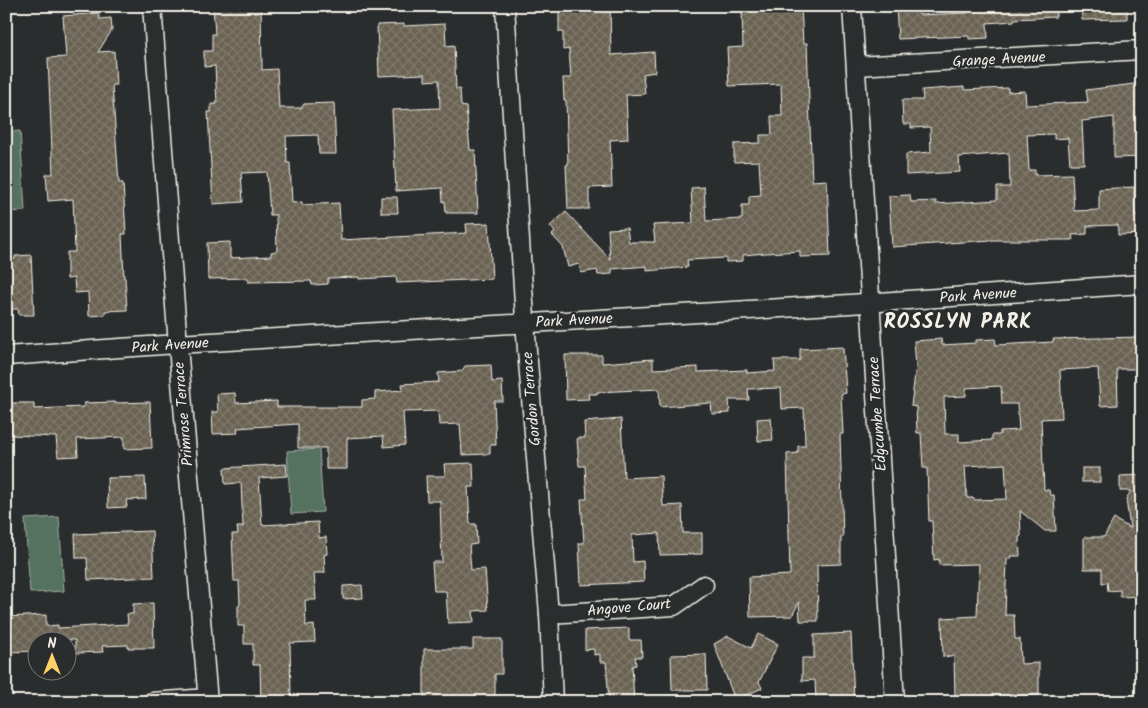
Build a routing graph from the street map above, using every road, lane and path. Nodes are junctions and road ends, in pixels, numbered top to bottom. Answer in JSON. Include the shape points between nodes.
{"nodes":[{"id":1,"x":152,"y":6,"type":"edge"},
{"id":2,"x":505,"y":6,"type":"edge"},
{"id":3,"x":852,"y":6,"type":"edge"},
{"id":4,"x":1142,"y":50,"type":"edge"},
{"id":5,"x":856,"y":66,"type":"junction"},
{"id":6,"x":1142,"y":284,"type":"edge"},
{"id":7,"x":870,"y":303,"type":"junction"},
{"id":8,"x":525,"y":323,"type":"junction"},
{"id":9,"x":178,"y":344,"type":"junction"},
{"id":10,"x":6,"y":356,"type":"edge"},
{"id":11,"x":704,"y":585,"type":"dead end"},
{"id":12,"x":549,"y":614,"type":"junction"},
{"id":13,"x":208,"y":700,"type":"edge"},
{"id":14,"x":152,"y":702,"type":"edge"},
{"id":15,"x":553,"y":702,"type":"edge"},
{"id":16,"x":895,"y":702,"type":"edge"}],
"edges":[{"from":1,"to":9,"type":"street","name":"Primrose Terrace"},
{"from":2,"to":8,"type":"street","name":"Gordon Terrace"},
{"from":3,"to":5,"type":"street","name":"Edgcumbe Terrace"},
{"from":4,"to":5,"type":"street","name":"Grange Avenue"},
{"from":5,"to":7,"type":"street","name":"Edgcumbe Terrace"},
{"from":6,"to":7,"type":"street","name":"Park Avenue"},
{"from":7,"to":8,"type":"street","name":"Park Avenue"},
{"from":7,"to":16,"type":"street","name":"Edgcumbe Terrace"},
{"from":8,"to":9,"type":"street","name":"Park Avenue"},
{"from":8,"to":12,"type":"street","name":"Gordon Terrace"},
{"from":9,"to":10,"type":"street","name":"Park Avenue"},
{"from":9,"to":13,"type":"street","name":"Primrose Terrace"},
{"from":11,"to":12,"type":"street","name":"Angove Court","via":[[674,606]]},
{"from":12,"to":15,"type":"street","name":"Gordon Terrace"},
{"from":13,"to":14,"type":"street"}]}
